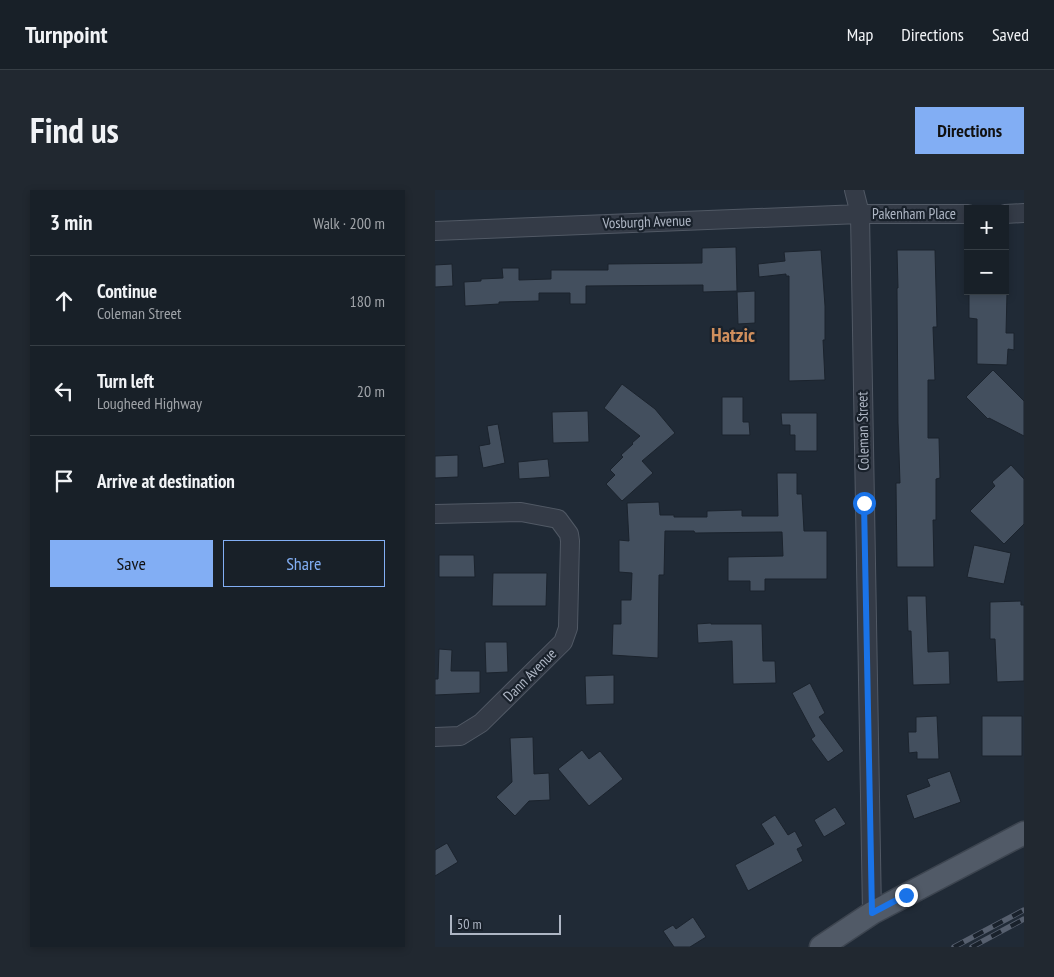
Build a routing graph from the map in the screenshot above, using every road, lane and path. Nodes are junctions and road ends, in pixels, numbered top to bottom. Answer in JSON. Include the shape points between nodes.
{"nodes":[{"id":1,"x":854,"y":190,"type":"edge"},
{"id":2,"x":859,"y":214,"type":"junction"},
{"id":3,"x":964,"y":214,"type":"edge"},
{"id":4,"x":1009,"y":214,"type":"edge"},
{"id":5,"x":1024,"y":214,"type":"edge"},
{"id":6,"x":435,"y":231,"type":"edge"},
{"id":7,"x":435,"y":514,"type":"edge"},
{"id":8,"x":435,"y":737,"type":"edge"},
{"id":9,"x":1024,"y":833,"type":"edge"},
{"id":10,"x":872,"y":913,"type":"junction"},
{"id":11,"x":821,"y":947,"type":"edge"}],
"edges":[{"from":1,"to":2,"type":"street","name":"Coleman Street"},
{"from":2,"to":3,"type":"street","name":"Pakenham Place"},
{"from":2,"to":6,"type":"street","name":"Vosburgh Avenue"},
{"from":2,"to":10,"type":"street","name":"Coleman Street"},
{"from":4,"to":5,"type":"street"},
{"from":7,"to":8,"type":"street","name":"Dann Avenue","via":[[521,512],[558,519],[570,541],[569,628],[563,642],[481,723],[460,736]]},
{"from":9,"to":10,"type":"main road"},
{"from":10,"to":11,"type":"main road"}]}
